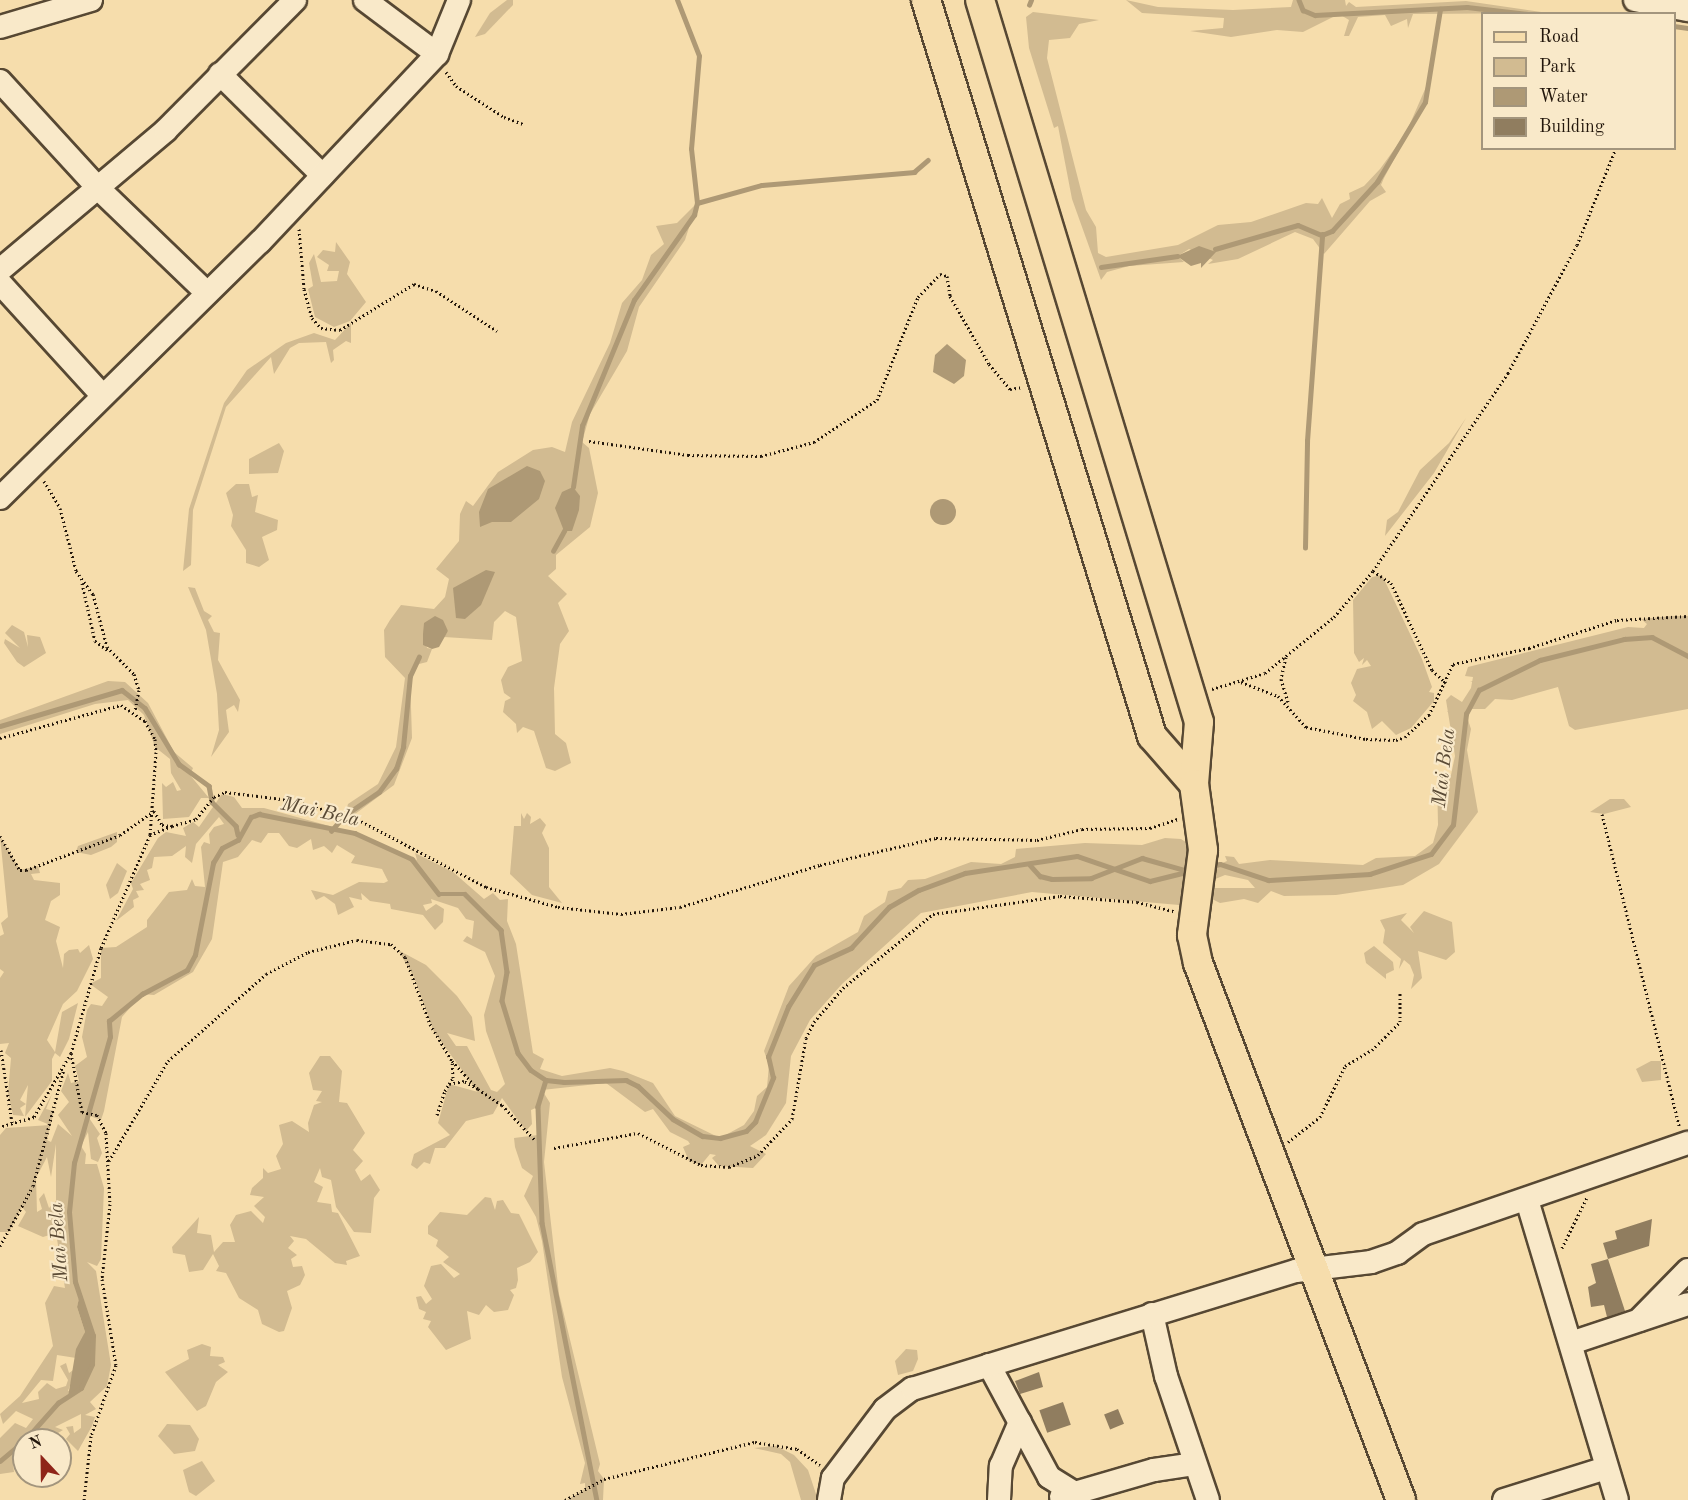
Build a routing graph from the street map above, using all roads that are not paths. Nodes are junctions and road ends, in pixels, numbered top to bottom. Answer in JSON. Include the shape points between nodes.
{"nodes":[{"id":1,"x":91,"y":0,"type":"edge"},
{"id":2,"x":295,"y":0,"type":"edge"},
{"id":3,"x":365,"y":0,"type":"edge"},
{"id":4,"x":459,"y":0,"type":"edge"},
{"id":5,"x":926,"y":0,"type":"edge"},
{"id":6,"x":980,"y":0,"type":"edge"},
{"id":7,"x":1635,"y":0,"type":"edge"},
{"id":8,"x":1688,"y":10,"type":"edge"},
{"id":9,"x":0,"y":27,"type":"edge"},
{"id":10,"x":435,"y":56,"type":"junction"},
{"id":11,"x":220,"y":74,"type":"junction"},
{"id":12,"x":0,"y":81,"type":"edge"},
{"id":13,"x":322,"y":176,"type":"junction"},
{"id":14,"x":99,"y":189,"type":"junction"},
{"id":15,"x":0,"y":270,"type":"edge"},
{"id":16,"x":0,"y":283,"type":"edge"},
{"id":17,"x":206,"y":292,"type":"junction"},
{"id":18,"x":102,"y":395,"type":"junction"},
{"id":19,"x":0,"y":496,"type":"edge"},
{"id":20,"x":1196,"y":797,"type":"junction"},
{"id":21,"x":1686,"y":1143,"type":"edge"},
{"id":22,"x":1527,"y":1200,"type":"junction"},
{"id":23,"x":1314,"y":1270,"type":"junction"},
{"id":24,"x":1688,"y":1270,"type":"edge"},
{"id":25,"x":1688,"y":1304,"type":"edge"},
{"id":26,"x":1152,"y":1314,"type":"junction"},
{"id":27,"x":1637,"y":1322,"type":"junction"},
{"id":28,"x":1571,"y":1343,"type":"junction"},
{"id":29,"x":989,"y":1365,"type":"junction"},
{"id":30,"x":1020,"y":1422,"type":"junction"},
{"id":31,"x":1194,"y":1464,"type":"junction"},
{"id":32,"x":1606,"y":1468,"type":"junction"},
{"id":33,"x":1100,"y":1489,"type":"junction"},
{"id":34,"x":1064,"y":1496,"type":"edge"},
{"id":35,"x":829,"y":1500,"type":"edge"},
{"id":36,"x":999,"y":1500,"type":"edge"},
{"id":37,"x":1126,"y":1500,"type":"edge"},
{"id":38,"x":1208,"y":1500,"type":"edge"},
{"id":39,"x":1401,"y":1500,"type":"edge"},
{"id":40,"x":1504,"y":1500,"type":"edge"},
{"id":41,"x":1617,"y":1500,"type":"edge"}],
"edges":[{"from":1,"to":9,"type":"street"},
{"from":2,"to":11,"type":"street"},
{"from":3,"to":10,"type":"street"},
{"from":4,"to":10,"type":"street"},
{"from":5,"to":20,"type":"main road","via":[[1152,736]]},
{"from":6,"to":20,"type":"main road","via":[[1199,722]]},
{"from":7,"to":8,"type":"street"},
{"from":10,"to":13,"type":"street"},
{"from":11,"to":13,"type":"street"},
{"from":11,"to":14,"type":"street"},
{"from":12,"to":14,"type":"street"},
{"from":13,"to":17,"type":"street"},
{"from":14,"to":15,"type":"street"},
{"from":14,"to":17,"type":"street"},
{"from":16,"to":18,"type":"street"},
{"from":17,"to":18,"type":"street"},
{"from":18,"to":19,"type":"street"},
{"from":20,"to":23,"type":"main road","via":[[1203,850],[1194,908],[1198,963]]},
{"from":21,"to":22,"type":"street"},
{"from":22,"to":23,"type":"street","via":[[1423,1234],[1397,1252],[1371,1262]]},
{"from":22,"to":28,"type":"street"},
{"from":23,"to":26,"type":"street","via":[[1296,1271]]},
{"from":23,"to":39,"type":"main road"},
{"from":24,"to":27,"type":"street"},
{"from":25,"to":27,"type":"street"},
{"from":26,"to":29,"type":"street"},
{"from":26,"to":31,"type":"street"},
{"from":27,"to":28,"type":"street"},
{"from":28,"to":32,"type":"street"},
{"from":29,"to":30,"type":"street"},
{"from":29,"to":35,"type":"street","via":[[912,1389],[894,1402],[833,1478]]},
{"from":30,"to":34,"type":"street","via":[[1049,1477]]},
{"from":30,"to":36,"type":"street","via":[[1001,1466]]},
{"from":31,"to":33,"type":"street","via":[[1154,1470]]},
{"from":31,"to":38,"type":"street"},
{"from":32,"to":40,"type":"street"},
{"from":32,"to":41,"type":"street"},
{"from":33,"to":34,"type":"street"},
{"from":33,"to":37,"type":"street"}]}
